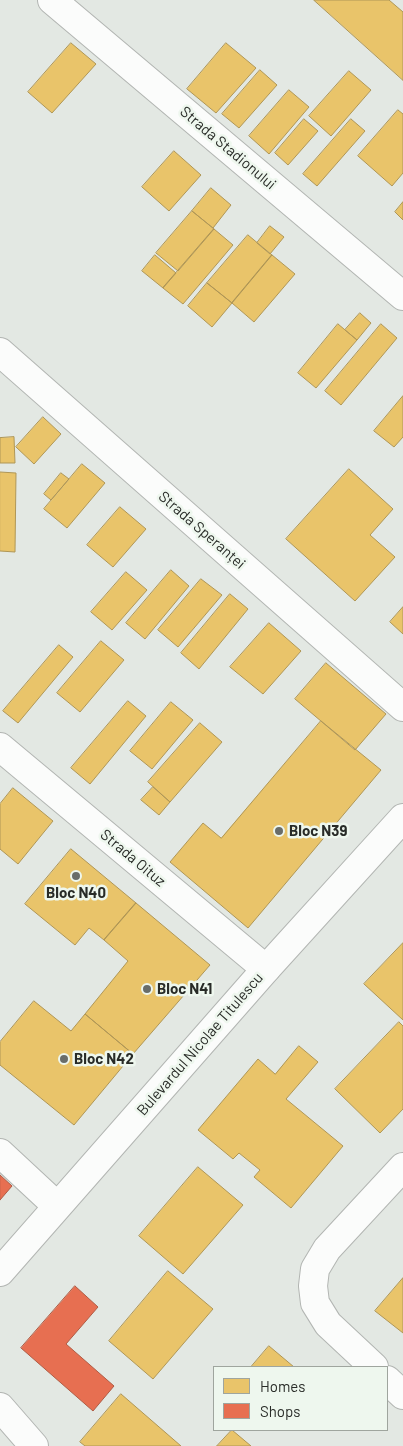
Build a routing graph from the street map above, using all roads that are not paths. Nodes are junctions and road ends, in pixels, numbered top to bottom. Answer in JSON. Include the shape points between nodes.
{"nodes":[{"id":1,"x":52,"y":0,"type":"edge"},
{"id":2,"x":403,"y":296,"type":"edge"},
{"id":3,"x":0,"y":352,"type":"edge"},
{"id":4,"x":403,"y":707,"type":"edge"},
{"id":5,"x":0,"y":747,"type":"edge"},
{"id":6,"x":403,"y":818,"type":"edge"},
{"id":7,"x":266,"y":969,"type":"junction"},
{"id":8,"x":0,"y":1153,"type":"edge"},
{"id":9,"x":403,"y":1167,"type":"edge"},
{"id":10,"x":57,"y":1206,"type":"junction"},
{"id":11,"x":0,"y":1272,"type":"edge"},
{"id":12,"x":373,"y":1366,"type":"edge"},
{"id":13,"x":388,"y":1381,"type":"edge"},
{"id":14,"x":403,"y":1395,"type":"edge"},
{"id":15,"x":0,"y":1407,"type":"edge"},
{"id":16,"x":34,"y":1446,"type":"edge"}],
"edges":[{"from":1,"to":2,"type":"street","name":"Strada Stadionului"},
{"from":3,"to":4,"type":"street","name":"Strada Speranței"},
{"from":5,"to":7,"type":"street","name":"Strada Oituz"},
{"from":6,"to":7,"type":"street","name":"Bulevardul Nicolae Titulescu"},
{"from":7,"to":10,"type":"street","name":"Bulevardul Nicolae Titulescu"},
{"from":8,"to":10,"type":"street"},
{"from":9,"to":12,"type":"street","via":[[327,1249],[315,1269],[315,1303],[328,1324]]},
{"from":10,"to":11,"type":"street","name":"Bulevardul Nicolae Titulescu"},
{"from":13,"to":14,"type":"street"},
{"from":15,"to":16,"type":"street"}]}
